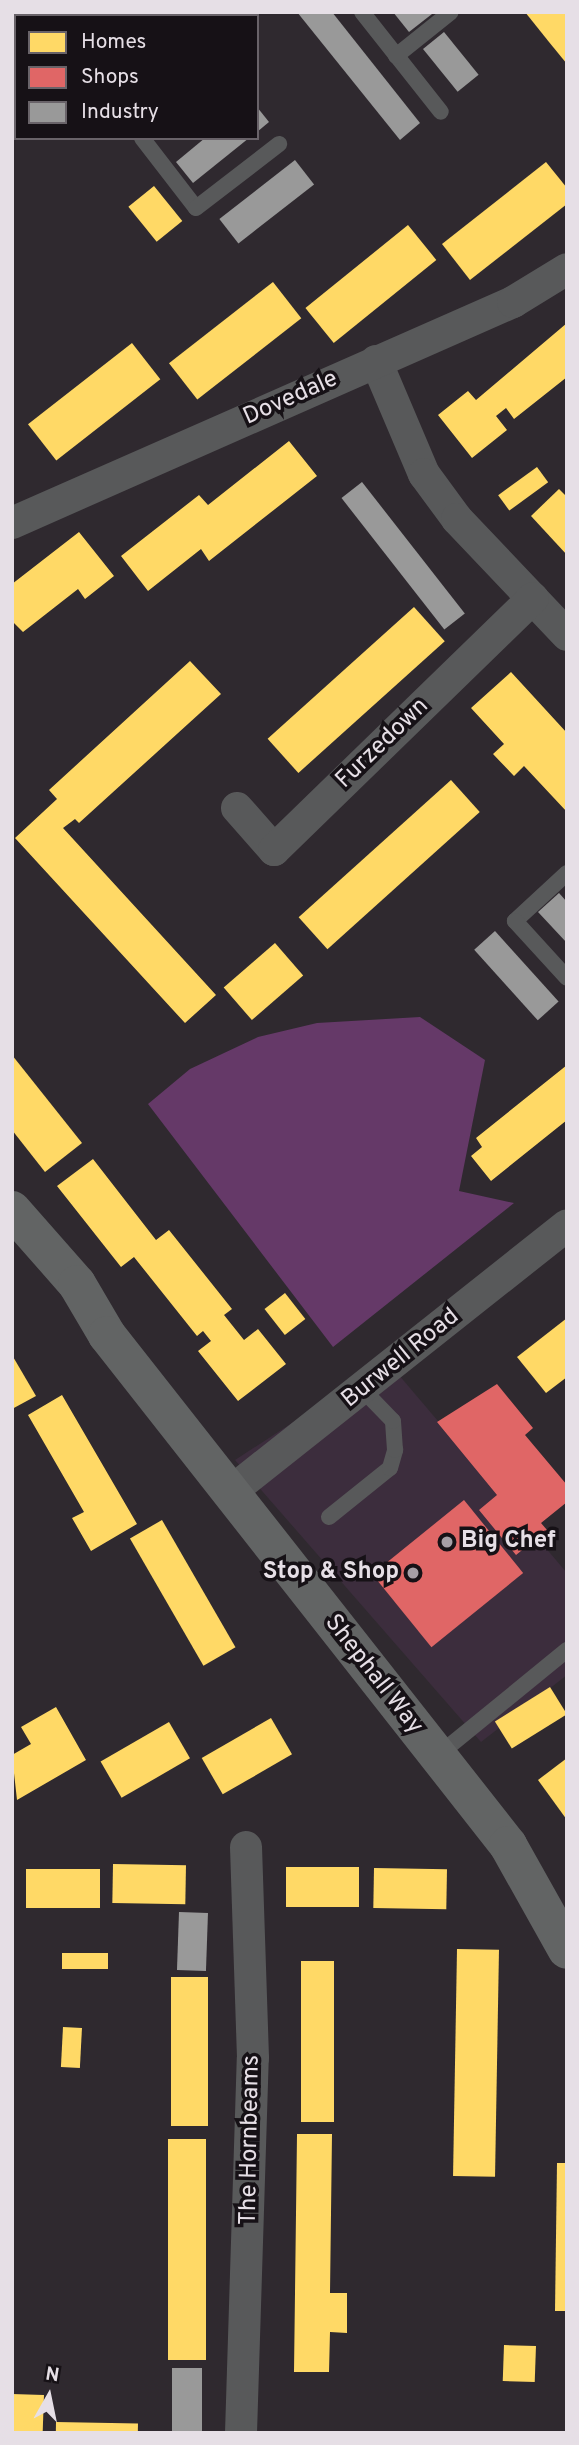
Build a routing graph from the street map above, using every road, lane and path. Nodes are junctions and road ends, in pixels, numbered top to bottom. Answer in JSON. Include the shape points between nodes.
{"nodes":[{"id":1,"x":362,"y":12,"type":"edge"},
{"id":2,"x":451,"y":12,"type":"edge"},
{"id":3,"x":396,"y":56,"type":"junction"},
{"id":4,"x":441,"y":112,"type":"dead end"},
{"id":5,"x":144,"y":140,"type":"edge"},
{"id":6,"x":279,"y":144,"type":"dead end"},
{"id":7,"x":567,"y":269,"type":"edge"},
{"id":8,"x":376,"y":361,"type":"junction"},
{"id":9,"x":12,"y":523,"type":"edge"},
{"id":10,"x":533,"y":598,"type":"junction"},
{"id":11,"x":567,"y":635,"type":"edge"},
{"id":12,"x":237,"y":808,"type":"dead end"},
{"id":13,"x":567,"y":873,"type":"edge"},
{"id":14,"x":567,"y":978,"type":"edge"},
{"id":15,"x":12,"y":1210,"type":"edge"},
{"id":16,"x":567,"y":1225,"type":"edge"},
{"id":17,"x":363,"y":1390,"type":"junction"},
{"id":18,"x":233,"y":1490,"type":"junction"},
{"id":19,"x":328,"y":1517,"type":"dead end"},
{"id":20,"x":567,"y":1650,"type":"edge"},
{"id":21,"x":437,"y":1756,"type":"junction"},
{"id":22,"x":246,"y":1847,"type":"dead end"},
{"id":23,"x":567,"y":1950,"type":"edge"},
{"id":24,"x":241,"y":2433,"type":"edge"}],
"edges":[{"from":1,"to":3,"type":"lane"},
{"from":2,"to":3,"type":"lane"},
{"from":3,"to":4,"type":"lane"},
{"from":5,"to":6,"type":"lane","via":[[196,208]]},
{"from":7,"to":8,"type":"street","name":"Dovedale","via":[[513,302]]},
{"from":8,"to":9,"type":"street","name":"Dovedale"},
{"from":8,"to":10,"type":"street","via":[[424,474],[457,519]]},
{"from":10,"to":11,"type":"street"},
{"from":10,"to":12,"type":"street","name":"Furzedown","via":[[274,850]]},
{"from":13,"to":14,"type":"lane","via":[[515,921]]},
{"from":15,"to":18,"type":"street","name":"Shephall Way","via":[[77,1284],[107,1335]]},
{"from":16,"to":17,"type":"street","name":"Burwell Road"},
{"from":17,"to":18,"type":"street","name":"Burwell Road"},
{"from":17,"to":19,"type":"lane","via":[[393,1421],[398,1437],[393,1459]]},
{"from":18,"to":21,"type":"street","name":"Shephall Way"},
{"from":20,"to":21,"type":"lane"},
{"from":21,"to":23,"type":"street","name":"Shephall Way","via":[[508,1845]]},
{"from":22,"to":24,"type":"street","name":"The Hornbeams","via":[[253,2058]]}]}
